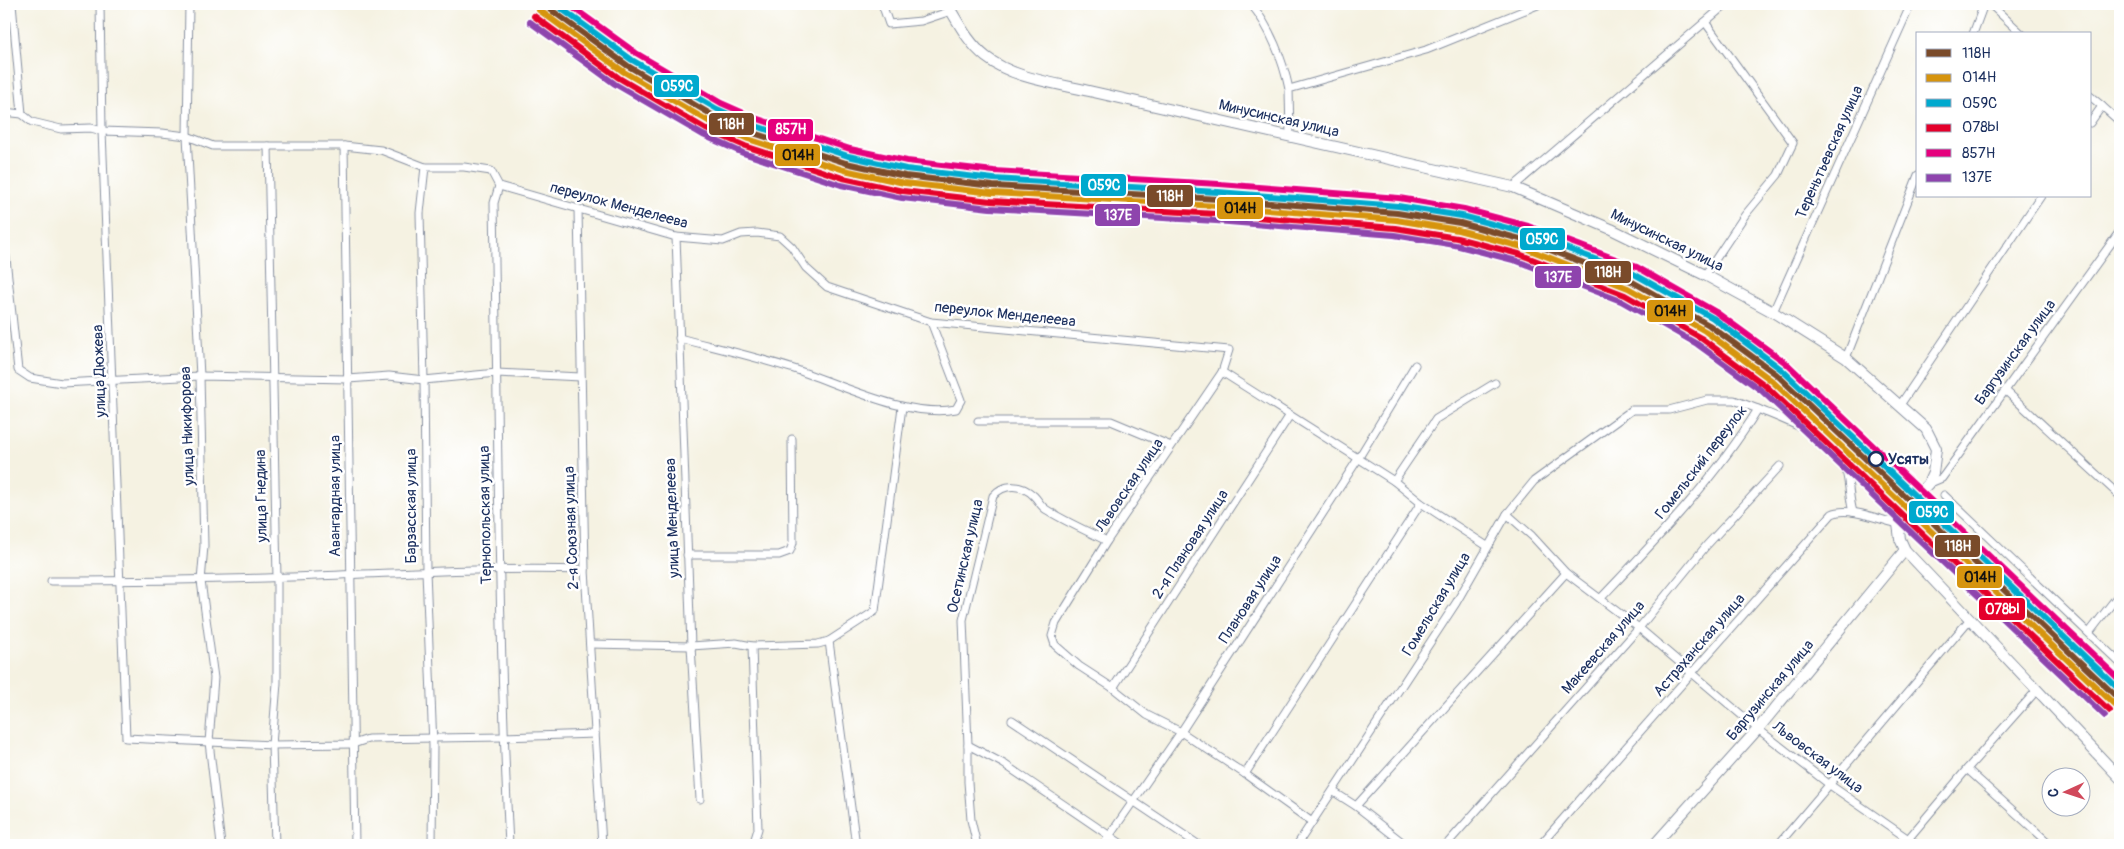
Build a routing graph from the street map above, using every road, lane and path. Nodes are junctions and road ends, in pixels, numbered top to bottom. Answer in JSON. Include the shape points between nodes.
{"nodes":[{"id":1,"x":12,"y":4,"type":"edge"},
{"id":2,"x":100,"y":4,"type":"edge"},
{"id":3,"x":189,"y":4,"type":"edge"},
{"id":4,"x":882,"y":4,"type":"edge"},
{"id":5,"x":1251,"y":4,"type":"edge"},
{"id":6,"x":1540,"y":4,"type":"edge"},
{"id":7,"x":1726,"y":4,"type":"edge"},
{"id":8,"x":1911,"y":4,"type":"edge"},
{"id":9,"x":1984,"y":4,"type":"edge"},
{"id":10,"x":1990,"y":4,"type":"edge"},
{"id":11,"x":949,"y":8,"type":"edge"},
{"id":12,"x":1705,"y":22,"type":"junction"},
{"id":13,"x":1974,"y":32,"type":"edge"},
{"id":14,"x":2020,"y":32,"type":"edge"},
{"id":15,"x":1289,"y":89,"type":"junction"},
{"id":16,"x":2092,"y":98,"type":"edge"},
{"id":17,"x":2102,"y":106,"type":"junction"},
{"id":18,"x":4,"y":112,"type":"edge"},
{"id":19,"x":22,"y":114,"type":"junction"},
{"id":20,"x":2092,"y":120,"type":"edge"},
{"id":21,"x":2120,"y":122,"type":"edge"},
{"id":22,"x":102,"y":131,"type":"junction"},
{"id":23,"x":188,"y":136,"type":"junction"},
{"id":24,"x":1290,"y":136,"type":"junction"},
{"id":25,"x":268,"y":146,"type":"junction"},
{"id":26,"x":344,"y":146,"type":"junction"},
{"id":27,"x":425,"y":167,"type":"junction"},
{"id":28,"x":1916,"y":180,"type":"edge"},
{"id":29,"x":499,"y":186,"type":"junction"},
{"id":30,"x":1514,"y":187,"type":"junction"},
{"id":31,"x":2040,"y":198,"type":"edge"},
{"id":32,"x":578,"y":209,"type":"junction"},
{"id":33,"x":2120,"y":231,"type":"edge"},
{"id":34,"x":676,"y":236,"type":"junction"},
{"id":35,"x":4,"y":240,"type":"edge"},
{"id":36,"x":1706,"y":275,"type":"junction"},
{"id":37,"x":1773,"y":312,"type":"junction"},
{"id":38,"x":932,"y":322,"type":"junction"},
{"id":39,"x":679,"y":338,"type":"junction"},
{"id":40,"x":1230,"y":350,"type":"joint"},
{"id":41,"x":1846,"y":358,"type":"junction"},
{"id":42,"x":1416,"y":365,"type":"dead end"},
{"id":43,"x":1222,"y":372,"type":"junction"},
{"id":44,"x":498,"y":373,"type":"junction"},
{"id":45,"x":200,"y":376,"type":"junction"},
{"id":46,"x":581,"y":376,"type":"junction"},
{"id":47,"x":272,"y":377,"type":"junction"},
{"id":48,"x":348,"y":379,"type":"junction"},
{"id":49,"x":424,"y":380,"type":"junction"},
{"id":50,"x":113,"y":382,"type":"junction"},
{"id":51,"x":1495,"y":383,"type":"dead end"},
{"id":52,"x":2006,"y":391,"type":"junction"},
{"id":53,"x":1900,"y":404,"type":"junction"},
{"id":54,"x":902,"y":407,"type":"junction"},
{"id":55,"x":1758,"y":409,"type":"junction"},
{"id":56,"x":1290,"y":415,"type":"junction"},
{"id":57,"x":978,"y":421,"type":"dead end"},
{"id":58,"x":792,"y":439,"type":"dead end"},
{"id":59,"x":1171,"y":446,"type":"junction"},
{"id":60,"x":1358,"y":459,"type":"junction"},
{"id":61,"x":1780,"y":466,"type":"dead end"},
{"id":62,"x":1394,"y":482,"type":"junction"},
{"id":63,"x":1928,"y":484,"type":"junction"},
{"id":64,"x":1944,"y":495,"type":"dead end"},
{"id":65,"x":2120,"y":496,"type":"edge"},
{"id":66,"x":1421,"y":503,"type":"junction"},
{"id":67,"x":1853,"y":512,"type":"junction"},
{"id":68,"x":1507,"y":514,"type":"junction"},
{"id":69,"x":1898,"y":524,"type":"junction"},
{"id":70,"x":1107,"y":541,"type":"junction"},
{"id":71,"x":1487,"y":546,"type":"junction"},
{"id":72,"x":1905,"y":550,"type":"junction"},
{"id":73,"x":687,"y":555,"type":"junction"},
{"id":74,"x":499,"y":570,"type":"junction"},
{"id":75,"x":585,"y":570,"type":"junction"},
{"id":76,"x":426,"y":571,"type":"junction"},
{"id":77,"x":1566,"y":573,"type":"junction"},
{"id":78,"x":350,"y":575,"type":"junction"},
{"id":79,"x":277,"y":578,"type":"junction"},
{"id":80,"x":51,"y":580,"type":"dead end"},
{"id":81,"x":121,"y":581,"type":"junction"},
{"id":82,"x":201,"y":581,"type":"junction"},
{"id":83,"x":2120,"y":593,"type":"edge"},
{"id":84,"x":1601,"y":598,"type":"junction"},
{"id":85,"x":1970,"y":620,"type":"junction"},
{"id":86,"x":1639,"y":628,"type":"junction"},
{"id":87,"x":2089,"y":633,"type":"junction"},
{"id":88,"x":829,"y":640,"type":"junction"},
{"id":89,"x":590,"y":644,"type":"junction"},
{"id":90,"x":690,"y":646,"type":"junction"},
{"id":91,"x":752,"y":646,"type":"junction"},
{"id":92,"x":2120,"y":663,"type":"edge"},
{"id":93,"x":1693,"y":673,"type":"junction"},
{"id":94,"x":1113,"y":688,"type":"junction"},
{"id":95,"x":2037,"y":690,"type":"junction"},
{"id":96,"x":1012,"y":720,"type":"dead end"},
{"id":97,"x":1758,"y":729,"type":"junction"},
{"id":98,"x":1181,"y":732,"type":"junction"},
{"id":99,"x":595,"y":734,"type":"junction"},
{"id":100,"x":433,"y":738,"type":"junction"},
{"id":101,"x":503,"y":738,"type":"junction"},
{"id":102,"x":209,"y":742,"type":"junction"},
{"id":103,"x":354,"y":744,"type":"junction"},
{"id":104,"x":272,"y":745,"type":"junction"},
{"id":105,"x":968,"y":745,"type":"junction"},
{"id":106,"x":1967,"y":768,"type":"junction"},
{"id":107,"x":1245,"y":774,"type":"junction"},
{"id":108,"x":2120,"y":778,"type":"edge"},
{"id":109,"x":1830,"y":785,"type":"junction"},
{"id":110,"x":1334,"y":792,"type":"junction"},
{"id":111,"x":700,"y":799,"type":"dead end"},
{"id":112,"x":1133,"y":801,"type":"junction"},
{"id":113,"x":1356,"y":806,"type":"junction"},
{"id":114,"x":1312,"y":822,"type":"junction"},
{"id":115,"x":1110,"y":836,"type":"junction"},
{"id":116,"x":855,"y":838,"type":"dead end"},
{"id":117,"x":1909,"y":838,"type":"junction"},
{"id":118,"x":221,"y":845,"type":"edge"},
{"id":119,"x":275,"y":845,"type":"edge"},
{"id":120,"x":355,"y":845,"type":"edge"},
{"id":121,"x":432,"y":845,"type":"edge"},
{"id":122,"x":508,"y":845,"type":"edge"},
{"id":123,"x":602,"y":845,"type":"edge"},
{"id":124,"x":753,"y":845,"type":"edge"},
{"id":125,"x":977,"y":845,"type":"edge"},
{"id":126,"x":1103,"y":845,"type":"edge"},
{"id":127,"x":1123,"y":845,"type":"edge"},
{"id":128,"x":1199,"y":845,"type":"edge"},
{"id":129,"x":1297,"y":845,"type":"edge"},
{"id":130,"x":1406,"y":845,"type":"edge"},
{"id":131,"x":1446,"y":845,"type":"edge"},
{"id":132,"x":1540,"y":845,"type":"edge"},
{"id":133,"x":1654,"y":845,"type":"edge"},
{"id":134,"x":1778,"y":845,"type":"edge"},
{"id":135,"x":1903,"y":845,"type":"edge"},
{"id":136,"x":1917,"y":845,"type":"edge"},
{"id":137,"x":2051,"y":845,"type":"edge"}],
"edges":[{"from":1,"to":19,"type":"street"},
{"from":2,"to":22,"type":"street","name":"улица Дюжева"},
{"from":3,"to":23,"type":"street","name":"улица Никифорова"},
{"from":4,"to":11,"type":"street","via":[[889,24],[921,21]]},
{"from":5,"to":15,"type":"street","via":[[1273,42]]},
{"from":6,"to":15,"type":"street","via":[[1426,50]]},
{"from":7,"to":12,"type":"street"},
{"from":8,"to":37,"type":"street","name":"Тереньтьевская улица"},
{"from":9,"to":13,"type":"street"},
{"from":10,"to":14,"type":"street"},
{"from":11,"to":24,"type":"main road","name":"Минусинская улица","via":[[968,38],[986,57],[1016,72]]},
{"from":12,"to":30,"type":"street"},
{"from":12,"to":36,"type":"street","via":[[1793,143],[1778,175],[1745,215]]},
{"from":15,"to":24,"type":"street"},
{"from":16,"to":17,"type":"street"},
{"from":17,"to":20,"type":"street"},
{"from":17,"to":21,"type":"street"},
{"from":18,"to":19,"type":"street"},
{"from":19,"to":22,"type":"street","name":"переулок Менделеева","via":[[32,122],[61,129]]},
{"from":22,"to":23,"type":"street","name":"переулок Менделеева"},
{"from":22,"to":50,"type":"street","name":"улица Дюжева"},
{"from":23,"to":25,"type":"street","name":"переулок Менделеева","via":[[213,146]]},
{"from":23,"to":45,"type":"street","name":"улица Никифорова"},
{"from":24,"to":30,"type":"main road","name":"Минусинская улица"},
{"from":25,"to":26,"type":"street","name":"переулок Менделеева"},
{"from":25,"to":47,"type":"street","name":"улица Гнедина"},
{"from":26,"to":27,"type":"street","name":"переулок Менделеева","via":[[381,150]]},
{"from":26,"to":48,"type":"street","name":"Авангардная улица"},
{"from":27,"to":29,"type":"street","name":"переулок Менделеева","via":[[464,166],[490,171]]},
{"from":27,"to":49,"type":"street","name":"Барзасская улица","via":[[420,207]]},
{"from":28,"to":41,"type":"street"},
{"from":29,"to":32,"type":"street","name":"переулок Менделеева"},
{"from":29,"to":44,"type":"street","name":"Тернопольская улица","via":[[494,203]]},
{"from":30,"to":36,"type":"main road","name":"Минусинская улица","via":[[1612,229]]},
{"from":31,"to":53,"type":"street"},
{"from":32,"to":34,"type":"street","name":"переулок Менделеева"},
{"from":32,"to":46,"type":"street","name":"2-я Союзная улица"},
{"from":33,"to":52,"type":"street","name":"Баргузинская улица"},
{"from":34,"to":38,"type":"street","name":"переулок Менделеева","via":[[723,240],[741,234],[780,236],[806,268],[827,287]]},
{"from":34,"to":39,"type":"street","name":"улица Менделеева"},
{"from":35,"to":50,"type":"street","via":[[18,370],[30,378],[62,383]]},
{"from":36,"to":37,"type":"main road","name":"Минусинская улица"},
{"from":37,"to":41,"type":"main road","name":"Минусинская улица"},
{"from":38,"to":40,"type":"street","name":"переулок Менделеева"},
{"from":38,"to":54,"type":"street","via":[[961,400],[956,409],[943,412]]},
{"from":39,"to":54,"type":"street","via":[[794,369]]},
{"from":39,"to":73,"type":"street","name":"улица Менделеева"},
{"from":40,"to":43,"type":"street","name":"Львовская улица"},
{"from":41,"to":53,"type":"main road","name":"Минусинская улица"},
{"from":42,"to":60,"type":"street","name":"Плановая улица"},
{"from":43,"to":56,"type":"street"},
{"from":43,"to":59,"type":"street","name":"Львовская улица"},
{"from":44,"to":46,"type":"street"},
{"from":44,"to":49,"type":"street"},
{"from":44,"to":74,"type":"street","name":"Тернопольская улица"},
{"from":45,"to":47,"type":"street"},
{"from":45,"to":50,"type":"street"},
{"from":45,"to":82,"type":"street","name":"улица Никифорова","via":[[204,546]]},
{"from":46,"to":75,"type":"street","name":"2-я Союзная улица"},
{"from":47,"to":48,"type":"street"},
{"from":47,"to":79,"type":"street","name":"улица Гнедина"},
{"from":48,"to":49,"type":"street","via":[[389,376]]},
{"from":48,"to":78,"type":"street","name":"Авангардная улица"},
{"from":49,"to":76,"type":"street","name":"Барзасская улица"},
{"from":50,"to":81,"type":"street","name":"улица Дюжева"},
{"from":51,"to":62,"type":"street","via":[[1436,420]]},
{"from":52,"to":63,"type":"street","name":"Баргузинская улица","via":[[1942,478]]},
{"from":52,"to":65,"type":"street"},
{"from":53,"to":63,"type":"main road","name":"Минусинская улица","via":[[1926,429],[1936,449]]},
{"from":54,"to":88,"type":"street","via":[[875,611]]},
{"from":55,"to":67,"type":"street","name":"Гомельский переулок","via":[[1826,442],[1841,456]]},
{"from":55,"to":68,"type":"street","name":"Гомельская улица","via":[[1734,400],[1707,400],[1668,410],[1632,410],[1534,481]]},
{"from":55,"to":84,"type":"street","name":"Гомельский переулок","via":[[1740,438],[1665,532]]},
{"from":56,"to":60,"type":"street"},
{"from":56,"to":94,"type":"street","name":"2-я Плановая улица"},
{"from":57,"to":59,"type":"street","via":[[1111,421]]},
{"from":58,"to":73,"type":"street","via":[[793,543],[790,551],[779,555]]},
{"from":59,"to":70,"type":"street","name":"Львовская улица"},
{"from":60,"to":62,"type":"street"},
{"from":60,"to":98,"type":"street","name":"Плановая улица"},
{"from":61,"to":86,"type":"street","name":"Макеевская улица","via":[[1706,546]]},
{"from":62,"to":66,"type":"street"},
{"from":63,"to":69,"type":"main road","name":"Минусинская улица","via":[[1901,511]]},
{"from":64,"to":87,"type":"street"},
{"from":66,"to":71,"type":"street"},
{"from":66,"to":107,"type":"street"},
{"from":67,"to":69,"type":"street","name":"Астраханская улица"},
{"from":67,"to":93,"type":"street","name":"Астраханская улица","via":[[1832,514]]},
{"from":68,"to":71,"type":"street","name":"Гомельская улица"},
{"from":68,"to":77,"type":"street","name":"Львовская улица"},
{"from":69,"to":72,"type":"main road"},
{"from":70,"to":94,"type":"street","name":"Львовская улица","via":[[1056,623],[1052,636],[1055,645],[1079,666]]},
{"from":70,"to":105,"type":"street","name":"Осетинская улица","via":[[1045,509],[1033,494],[1021,488],[1009,485],[998,489],[993,496],[962,620]]},
{"from":71,"to":110,"type":"street","name":"Гомельская улица","via":[[1456,603]]},
{"from":72,"to":85,"type":"main road"},
{"from":72,"to":97,"type":"main road","name":"Баргузинская улица"},
{"from":73,"to":90,"type":"street","name":"улица Менделеева"},
{"from":74,"to":75,"type":"street"},
{"from":74,"to":76,"type":"street"},
{"from":74,"to":101,"type":"street","name":"Тернопольская улица"},
{"from":75,"to":89,"type":"street","name":"2-я Союзная улица"},
{"from":76,"to":78,"type":"street"},
{"from":76,"to":100,"type":"street","name":"Барзасская улица"},
{"from":77,"to":84,"type":"street","name":"Львовская улица"},
{"from":77,"to":113,"type":"street"},
{"from":78,"to":79,"type":"street"},
{"from":78,"to":103,"type":"street","name":"Авангардная улица"},
{"from":79,"to":82,"type":"street"},
{"from":79,"to":104,"type":"street","name":"улица Гнедина","via":[[277,683]]},
{"from":80,"to":81,"type":"street"},
{"from":81,"to":82,"type":"street"},
{"from":81,"to":102,"type":"street","name":"улица Дюжева","via":[[126,738]]},
{"from":82,"to":102,"type":"street","name":"улица Никифорова","via":[[214,678]]},
{"from":83,"to":87,"type":"street"},
{"from":84,"to":86,"type":"street","name":"Львовская улица"},
{"from":85,"to":95,"type":"main road"},
{"from":85,"to":109,"type":"street"},
{"from":86,"to":93,"type":"street","name":"Львовская улица"},
{"from":86,"to":131,"type":"street","name":"Макеевская улица"},
{"from":87,"to":92,"type":"street"},
{"from":88,"to":91,"type":"street","via":[[818,644]]},
{"from":88,"to":116,"type":"street"},
{"from":89,"to":90,"type":"street"},
{"from":89,"to":99,"type":"street","name":"2-я Союзная улица"},
{"from":90,"to":91,"type":"street"},
{"from":90,"to":111,"type":"street","name":"улица Менделеева"},
{"from":91,"to":124,"type":"street","via":[[758,792],[758,829]]},
{"from":93,"to":97,"type":"street","name":"Львовская улица"},
{"from":93,"to":132,"type":"street","name":"Астраханская улица"},
{"from":94,"to":98,"type":"street","via":[[1147,715]]},
{"from":95,"to":106,"type":"street"},
{"from":95,"to":108,"type":"main road"},
{"from":96,"to":112,"type":"street"},
{"from":97,"to":109,"type":"street","name":"Львовская улица"},
{"from":97,"to":133,"type":"main road","name":"Баргузинская улица"},
{"from":98,"to":107,"type":"street"},
{"from":98,"to":112,"type":"street","name":"Плановая улица"},
{"from":99,"to":101,"type":"street"},
{"from":99,"to":123,"type":"street","name":"2-я Союзная улица"},
{"from":100,"to":101,"type":"street"},
{"from":100,"to":103,"type":"street","via":[[368,739]]},
{"from":100,"to":121,"type":"street","name":"Барзасская улица"},
{"from":101,"to":122,"type":"street","name":"Тернопольская улица"},
{"from":102,"to":104,"type":"street"},
{"from":102,"to":118,"type":"street","name":"улица Никифорова"},
{"from":103,"to":104,"type":"street"},
{"from":103,"to":120,"type":"street","name":"Авангардная улица"},
{"from":104,"to":119,"type":"street","name":"улица Гнедина"},
{"from":105,"to":115,"type":"street","via":[[1004,764]]},
{"from":105,"to":125,"type":"street","name":"Осетинская улица","via":[[971,820]]},
{"from":106,"to":117,"type":"street"},
{"from":106,"to":137,"type":"street"},
{"from":107,"to":114,"type":"street"},
{"from":109,"to":117,"type":"street","name":"Львовская улица"},
{"from":109,"to":134,"type":"street"},
{"from":110,"to":113,"type":"street"},
{"from":110,"to":114,"type":"street","name":"Гомельская улица"},
{"from":112,"to":115,"type":"street","name":"Плановая улица"},
{"from":112,"to":128,"type":"street"},
{"from":113,"to":130,"type":"street"},
{"from":114,"to":129,"type":"street","name":"Гомельская улица"},
{"from":115,"to":126,"type":"street","name":"Плановая улица"},
{"from":115,"to":127,"type":"street"},
{"from":117,"to":135,"type":"street"},
{"from":117,"to":136,"type":"street","name":"Львовская улица"}]}
